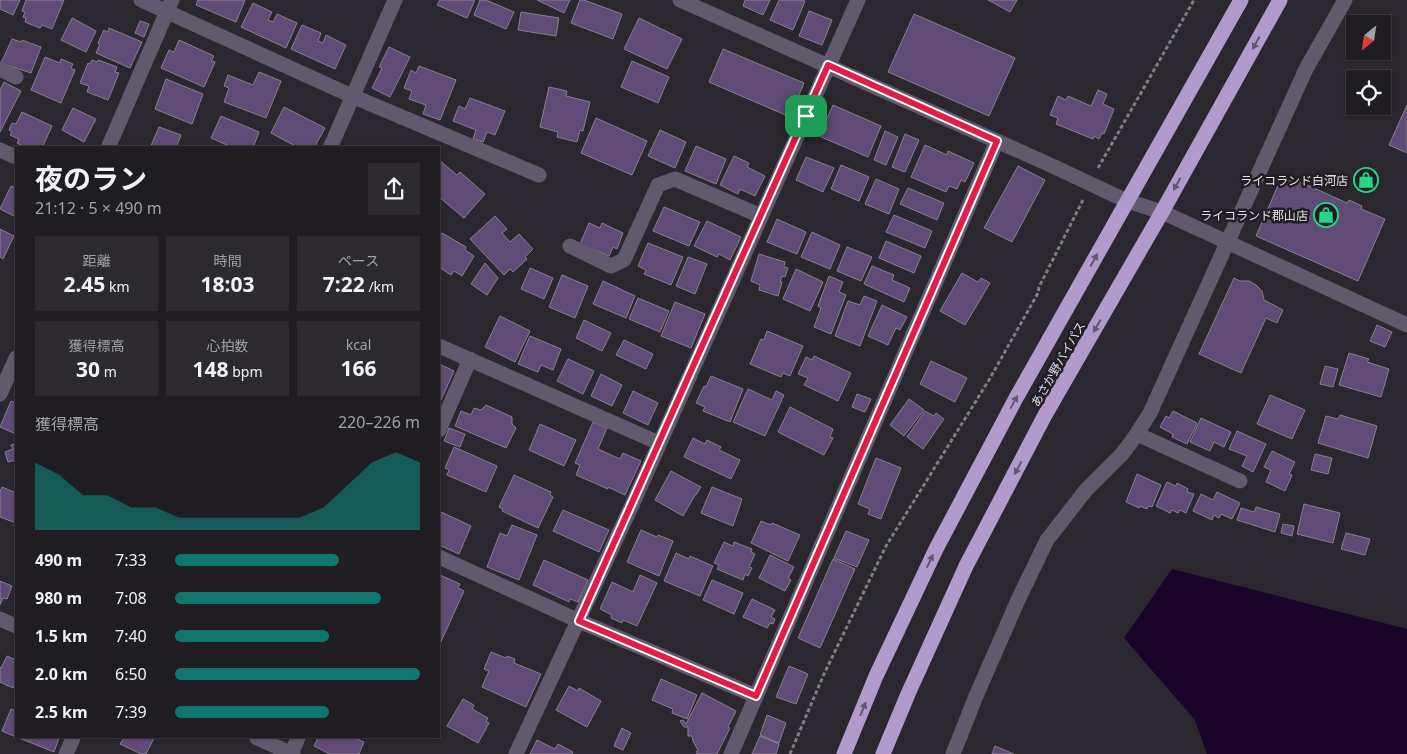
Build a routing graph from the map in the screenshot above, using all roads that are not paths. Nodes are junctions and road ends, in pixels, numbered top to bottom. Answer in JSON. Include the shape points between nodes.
{"nodes":[{"id":1,"x":141,"y":0,"type":"edge"},
{"id":2,"x":395,"y":0,"type":"edge"},
{"id":3,"x":680,"y":0,"type":"edge"},
{"id":4,"x":858,"y":0,"type":"edge"},
{"id":5,"x":1241,"y":0,"type":"edge"},
{"id":6,"x":1280,"y":0,"type":"edge"},
{"id":7,"x":1345,"y":0,"type":"edge"},
{"id":8,"x":169,"y":6,"type":"edge"},
{"id":9,"x":828,"y":65,"type":"junction"},
{"id":10,"x":0,"y":69,"type":"edge"},
{"id":11,"x":16,"y":76,"type":"dead end"},
{"id":12,"x":352,"y":96,"type":"junction"},
{"id":13,"x":997,"y":141,"type":"junction"},
{"id":14,"x":109,"y":146,"type":"edge"},
{"id":15,"x":331,"y":146,"type":"edge"},
{"id":16,"x":0,"y":150,"type":"edge"},
{"id":17,"x":15,"y":157,"type":"edge"},
{"id":18,"x":539,"y":175,"type":"dead end"},
{"id":19,"x":1127,"y":201,"type":"junction"},
{"id":20,"x":1162,"y":212,"type":"junction"},
{"id":21,"x":760,"y":216,"type":"junction"},
{"id":22,"x":1227,"y":242,"type":"junction"},
{"id":23,"x":570,"y":246,"type":"dead end"},
{"id":24,"x":1407,"y":325,"type":"edge"},
{"id":25,"x":440,"y":346,"type":"edge"},
{"id":26,"x":470,"y":359,"type":"junction"},
{"id":27,"x":11,"y":368,"type":"edge"},
{"id":28,"x":0,"y":394,"type":"edge"},
{"id":29,"x":440,"y":428,"type":"edge"},
{"id":30,"x":1137,"y":434,"type":"junction"},
{"id":31,"x":659,"y":443,"type":"junction"},
{"id":32,"x":1240,"y":481,"type":"dead end"},
{"id":33,"x":440,"y":557,"type":"edge"},
{"id":34,"x":0,"y":619,"type":"edge"},
{"id":35,"x":579,"y":621,"type":"junction"},
{"id":36,"x":15,"y":626,"type":"edge"},
{"id":37,"x":756,"y":696,"type":"junction"},
{"id":38,"x":74,"y":738,"type":"edge"},
{"id":39,"x":257,"y":738,"type":"edge"},
{"id":40,"x":298,"y":738,"type":"edge"},
{"id":41,"x":66,"y":754,"type":"edge"},
{"id":42,"x":292,"y":754,"type":"edge"},
{"id":43,"x":516,"y":754,"type":"edge"},
{"id":44,"x":731,"y":754,"type":"edge"},
{"id":45,"x":844,"y":754,"type":"edge"},
{"id":46,"x":883,"y":754,"type":"edge"},
{"id":47,"x":953,"y":754,"type":"edge"}],
"edges":[{"from":1,"to":8,"type":"street"},
{"from":2,"to":12,"type":"street"},
{"from":3,"to":9,"type":"street"},
{"from":4,"to":9,"type":"street"},
{"from":5,"to":19,"type":"highway","name":"あさか野バイパス"},
{"from":6,"to":20,"type":"highway","name":"あさか野バイパス","one_way":true},
{"from":7,"to":22,"type":"street","via":[[1306,70]]},
{"from":8,"to":12,"type":"street"},
{"from":8,"to":14,"type":"street"},
{"from":9,"to":13,"type":"street"},
{"from":9,"to":21,"type":"street"},
{"from":10,"to":11,"type":"street"},
{"from":12,"to":15,"type":"street"},
{"from":12,"to":18,"type":"street"},
{"from":13,"to":19,"type":"street"},
{"from":13,"to":37,"type":"street"},
{"from":16,"to":17,"type":"street"},
{"from":19,"to":20,"type":"street"},
{"from":45,"to":19,"type":"highway","name":"あさか野バイパス","one_way":true,"via":[[876,676],[936,549],[1016,398]]},
{"from":20,"to":22,"type":"street"},
{"from":20,"to":46,"type":"highway","name":"あさか野バイパス","one_way":true,"via":[[1045,415],[966,566]]},
{"from":21,"to":23,"type":"street","via":[[675,179],[658,185],[624,260],[611,266]]},
{"from":21,"to":31,"type":"street"},
{"from":22,"to":24,"type":"street"},
{"from":22,"to":30,"type":"street","via":[[1150,413]]},
{"from":25,"to":26,"type":"street"},
{"from":26,"to":29,"type":"street"},
{"from":26,"to":31,"type":"street"},
{"from":27,"to":28,"type":"street"},
{"from":30,"to":32,"type":"street"},
{"from":30,"to":47,"type":"street","via":[[1046,540]]},
{"from":31,"to":35,"type":"street"},
{"from":33,"to":35,"type":"street"},
{"from":34,"to":36,"type":"street"},
{"from":35,"to":37,"type":"street"},
{"from":35,"to":43,"type":"street"},
{"from":37,"to":44,"type":"street"},
{"from":38,"to":41,"type":"street"},
{"from":39,"to":42,"type":"street"},
{"from":40,"to":42,"type":"street"}]}
